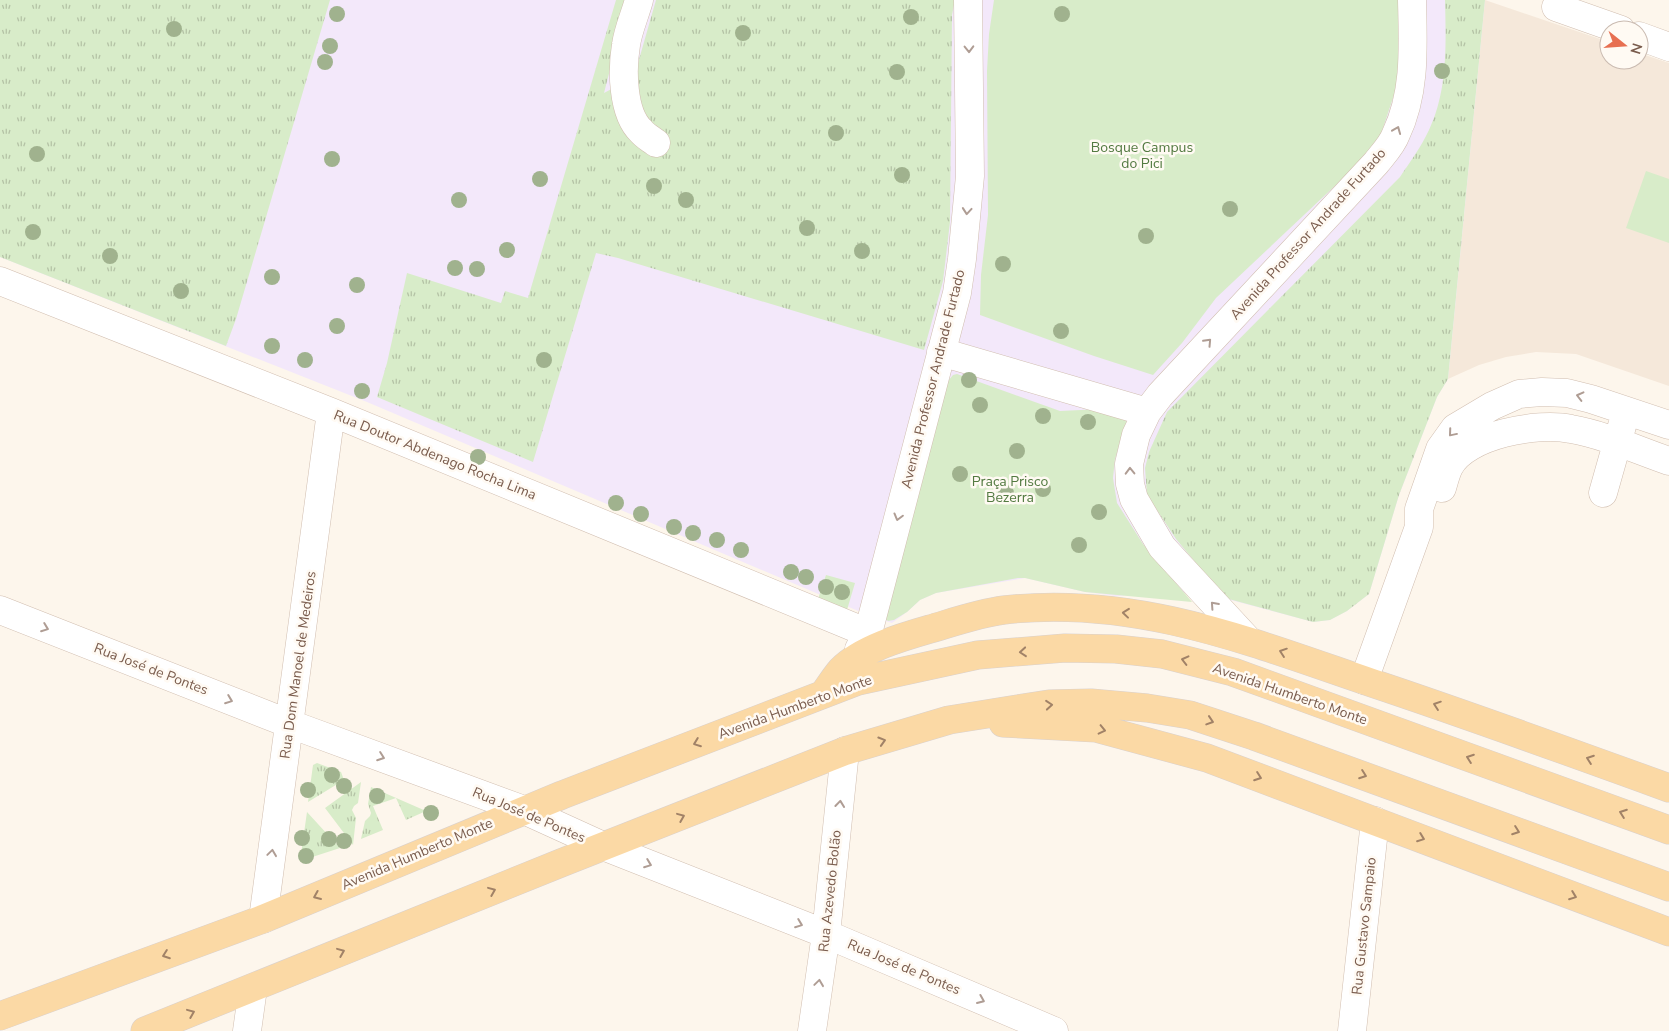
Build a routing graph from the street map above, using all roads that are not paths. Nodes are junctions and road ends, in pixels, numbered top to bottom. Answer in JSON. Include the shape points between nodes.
{"nodes":[{"id":1,"x":639,"y":0,"type":"edge"},
{"id":2,"x":968,"y":0,"type":"edge"},
{"id":3,"x":1412,"y":0,"type":"edge"},
{"id":4,"x":1556,"y":7,"type":"dead end"},
{"id":5,"x":1599,"y":22,"type":"edge"},
{"id":6,"x":1649,"y":40,"type":"edge"},
{"id":7,"x":1669,"y":47,"type":"edge"},
{"id":8,"x":656,"y":143,"type":"dead end"},
{"id":9,"x":0,"y":281,"type":"edge"},
{"id":10,"x":941,"y":352,"type":"junction"},
{"id":11,"x":1627,"y":411,"type":"junction"},
{"id":12,"x":331,"y":412,"type":"junction"},
{"id":13,"x":1146,"y":412,"type":"junction"},
{"id":14,"x":1669,"y":425,"type":"edge"},
{"id":15,"x":1617,"y":442,"type":"junction"},
{"id":16,"x":1669,"y":461,"type":"edge"},
{"id":17,"x":1602,"y":493,"type":"dead end"},
{"id":18,"x":1419,"y":527,"type":"junction"},
{"id":19,"x":0,"y":610,"type":"edge"},
{"id":20,"x":878,"y":637,"type":"junction"},
{"id":21,"x":1248,"y":640,"type":"junction"},
{"id":22,"x":1364,"y":680,"type":"junction"},
{"id":23,"x":824,"y":694,"type":"junction"},
{"id":24,"x":949,"y":720,"type":"junction"},
{"id":25,"x":290,"y":724,"type":"junction"},
{"id":26,"x":845,"y":751,"type":"junction"},
{"id":27,"x":1669,"y":788,"type":"edge"},
{"id":28,"x":524,"y":810,"type":"junction"},
{"id":29,"x":1375,"y":821,"type":"junction"},
{"id":30,"x":1669,"y":830,"type":"edge"},
{"id":31,"x":602,"y":846,"type":"junction"},
{"id":32,"x":1669,"y":887,"type":"edge"},
{"id":33,"x":262,"y":918,"type":"junction"},
{"id":34,"x":1669,"y":932,"type":"edge"},
{"id":35,"x":826,"y":934,"type":"junction"},
{"id":36,"x":253,"y":988,"type":"junction"},
{"id":37,"x":0,"y":1016,"type":"edge"},
{"id":38,"x":145,"y":1031,"type":"edge"},
{"id":39,"x":247,"y":1031,"type":"edge"},
{"id":40,"x":812,"y":1031,"type":"edge"},
{"id":41,"x":1054,"y":1031,"type":"edge"},
{"id":42,"x":1352,"y":1031,"type":"edge"}],
"edges":[{"from":1,"to":8,"type":"street","via":[[626,44],[625,92],[629,111],[639,130]]},
{"from":2,"to":10,"type":"street","name":"Avenida Professor Andrade Furtado","one_way":true,"via":[[970,176],[957,293]]},
{"from":13,"to":3,"type":"street","name":"Avenida Professor Andrade Furtado","one_way":true,"via":[[1376,163],[1396,136],[1406,107],[1413,65]]},
{"from":4,"to":5,"type":"street"},
{"from":6,"to":7,"type":"street"},
{"from":9,"to":12,"type":"street","name":"Rua Doutor Abdenago Rocha Lima"},
{"from":10,"to":13,"type":"street"},
{"from":10,"to":20,"type":"street","name":"Avenida Professor Andrade Furtado","one_way":true},
{"from":11,"to":14,"type":"street"},
{"from":11,"to":15,"type":"street"},
{"from":11,"to":18,"type":"street","one_way":true,"via":[[1566,393],[1542,392],[1519,394],[1478,414],[1455,428],[1440,448],[1419,509]]},
{"from":12,"to":20,"type":"street","name":"Rua Doutor Abdenago Rocha Lima"},
{"from":12,"to":25,"type":"street","name":"Rua Dom Manoel de Medeiros"},
{"from":21,"to":13,"type":"street","name":"Avenida Professor Andrade Furtado","one_way":true,"via":[[1162,547],[1134,499],[1129,464]]},
{"from":15,"to":16,"type":"street"},
{"from":15,"to":17,"type":"street"},
{"from":15,"to":18,"type":"street","via":[[1569,428],[1534,428],[1478,442],[1462,452],[1450,466],[1433,514]]},
{"from":18,"to":22,"type":"street"},
{"from":19,"to":25,"type":"street","name":"Rua José de Pontes","one_way":true},
{"from":21,"to":20,"type":"main road","one_way":true,"via":[[1150,616],[1062,608],[1003,610]]},
{"from":20,"to":23,"type":"main road","via":[[841,670]]},
{"from":22,"to":21,"type":"main road","one_way":true},
{"from":27,"to":22,"type":"main road","one_way":true},
{"from":23,"to":28,"type":"main road","name":"Avenida Humberto Monte","one_way":true},
{"from":30,"to":23,"type":"main road","name":"Avenida Humberto Monte","one_way":true,"via":[[1233,672],[1162,654],[1065,648],[978,656],[858,681]]},
{"from":26,"to":24,"type":"main road","one_way":true},
{"from":24,"to":29,"type":"main road","one_way":true,"via":[[1096,728],[1207,758]]},
{"from":24,"to":32,"type":"main road","one_way":true,"via":[[1049,704],[1091,703],[1190,715]]},
{"from":25,"to":28,"type":"street","name":"Rua José de Pontes","one_way":true},
{"from":33,"to":25,"type":"street","name":"Rua Dom Manoel de Medeiros","one_way":true},
{"from":31,"to":26,"type":"main road","one_way":true},
{"from":35,"to":26,"type":"street","name":"Rua Azevedo Bolão","one_way":true},
{"from":28,"to":31,"type":"street","name":"Rua José de Pontes"},
{"from":28,"to":33,"type":"main road","name":"Avenida Humberto Monte","one_way":true},
{"from":29,"to":34,"type":"main road","one_way":true},
{"from":29,"to":42,"type":"street","name":"Rua Gustavo Sampaio"},
{"from":31,"to":35,"type":"street","name":"Rua José de Pontes","one_way":true},
{"from":36,"to":31,"type":"main road","one_way":true},
{"from":33,"to":37,"type":"main road","name":"Avenida Humberto Monte","one_way":true},
{"from":40,"to":35,"type":"street","name":"Rua Azevedo Bolão","one_way":true},
{"from":35,"to":41,"type":"street","name":"Rua José de Pontes","one_way":true},
{"from":38,"to":36,"type":"main road","one_way":true},
{"from":36,"to":39,"type":"street"}]}
